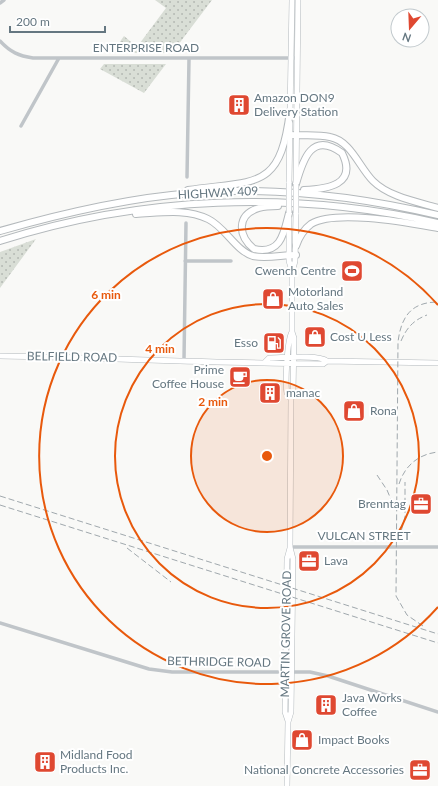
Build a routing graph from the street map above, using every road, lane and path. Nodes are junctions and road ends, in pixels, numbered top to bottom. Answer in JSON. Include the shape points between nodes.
{"nodes":[{"id":1,"x":4,"y":0,"type":"edge"},
{"id":2,"x":292,"y":0,"type":"edge"},
{"id":3,"x":298,"y":0,"type":"edge"},
{"id":4,"x":0,"y":3,"type":"edge"},
{"id":5,"x":0,"y":41,"type":"edge"},
{"id":6,"x":59,"y":58,"type":"junction"},
{"id":7,"x":290,"y":58,"type":"junction"},
{"id":8,"x":297,"y":58,"type":"junction"},
{"id":9,"x":189,"y":59,"type":"junction"},
{"id":10,"x":290,"y":111,"type":"junction"},
{"id":11,"x":21,"y":126,"type":"dead end"},
{"id":12,"x":293,"y":135,"type":"junction"},
{"id":13,"x":187,"y":177,"type":"dead end"},
{"id":14,"x":293,"y":183,"type":"junction"},
{"id":15,"x":271,"y":191,"type":"junction"},
{"id":16,"x":117,"y":203,"type":"junction"},
{"id":17,"x":303,"y":203,"type":"junction"},
{"id":18,"x":438,"y":208,"type":"edge"},
{"id":19,"x":293,"y":213,"type":"junction"},
{"id":20,"x":114,"y":214,"type":"junction"},
{"id":21,"x":438,"y":215,"type":"edge"},
{"id":22,"x":438,"y":222,"type":"edge"},
{"id":23,"x":186,"y":223,"type":"dead end"},
{"id":24,"x":438,"y":228,"type":"edge"},
{"id":25,"x":0,"y":231,"type":"edge"},
{"id":26,"x":0,"y":241,"type":"edge"},
{"id":27,"x":296,"y":246,"type":"junction"},
{"id":28,"x":292,"y":255,"type":"junction"},
{"id":29,"x":185,"y":261,"type":"junction"},
{"id":30,"x":231,"y":261,"type":"dead end"},
{"id":31,"x":292,"y":332,"type":"junction"},
{"id":32,"x":0,"y":356,"type":"edge"},
{"id":33,"x":294,"y":358,"type":"junction"},
{"id":34,"x":184,"y":360,"type":"junction"},
{"id":35,"x":327,"y":361,"type":"junction"},
{"id":36,"x":290,"y":362,"type":"junction"},
{"id":37,"x":438,"y":363,"type":"edge"},
{"id":38,"x":290,"y":547,"type":"junction"},
{"id":39,"x":438,"y":547,"type":"edge"},
{"id":40,"x":0,"y":622,"type":"edge"},
{"id":41,"x":288,"y":672,"type":"junction"},
{"id":42,"x":438,"y":712,"type":"edge"},
{"id":43,"x":287,"y":786,"type":"edge"}],
"edges":[{"from":1,"to":4,"type":"street"},
{"from":2,"to":7,"type":"main road","name":"MARTIN GROVE ROAD"},
{"from":3,"to":8,"type":"main road","name":"MARTIN GROVE ROAD"},
{"from":5,"to":6,"type":"street","name":"ENTERPRISE ROAD","via":[[8,50],[20,56]]},
{"from":6,"to":9,"type":"street","name":"ENTERPRISE ROAD"},
{"from":6,"to":11,"type":"street"},
{"from":7,"to":8,"type":"street","name":"ENTERPRISE ROAD"},
{"from":7,"to":9,"type":"street","name":"ENTERPRISE ROAD"},
{"from":7,"to":10,"type":"main road","name":"MARTIN GROVE ROAD"},
{"from":8,"to":12,"type":"main road","name":"MARTIN GROVE ROAD"},
{"from":9,"to":13,"type":"street"},
{"from":10,"to":12,"type":"main road","name":"MARTIN GROVE ROAD"},
{"from":10,"to":16,"type":"highway","via":[[287,136],[280,156],[274,167],[261,178]]},
{"from":12,"to":14,"type":"main road","name":"MARTIN GROVE ROAD"},
{"from":12,"to":18,"type":"highway","via":[[329,136],[339,140],[374,182],[404,198]]},
{"from":14,"to":15,"type":"highway","via":[[304,157],[310,150],[329,145],[342,153],[346,165],[345,173],[337,185],[322,190]]},
{"from":14,"to":19,"type":"main road","name":"MARTIN GROVE ROAD","bridge":true},
{"from":15,"to":16,"type":"highway","name":"HIGHWAY 409","via":[[192,193]]},
{"from":15,"to":21,"type":"highway","name":"HIGHWAY 409","via":[[395,205]]},
{"from":16,"to":25,"type":"highway","name":"HIGHWAY 409","via":[[57,215]]},
{"from":17,"to":19,"type":"highway","via":[[266,206],[250,212],[241,227],[244,239],[254,249],[262,251],[273,248],[281,240]]},
{"from":17,"to":20,"type":"highway","name":"HIGHWAY 409","via":[[204,202]]},
{"from":17,"to":22,"type":"highway","name":"HIGHWAY 409","via":[[397,213]]},
{"from":19,"to":27,"type":"main road","name":"MARTIN GROVE ROAD"},
{"from":19,"to":28,"type":"main road","name":"MARTIN GROVE ROAD"},
{"from":20,"to":26,"type":"highway","name":"HIGHWAY 409","via":[[42,227]]},
{"from":20,"to":28,"type":"highway","via":[[175,212],[199,216],[221,227],[248,254],[263,257]]},
{"from":23,"to":29,"type":"street"},
{"from":24,"to":27,"type":"highway","via":[[396,221],[324,219],[307,227]]},
{"from":27,"to":28,"type":"main road","name":"MARTIN GROVE ROAD"},
{"from":28,"to":31,"type":"main road","name":"MARTIN GROVE ROAD"},
{"from":29,"to":30,"type":"street"},
{"from":29,"to":34,"type":"street"},
{"from":31,"to":33,"type":"main road","name":"MARTIN GROVE ROAD"},
{"from":31,"to":36,"type":"main road","name":"MARTIN GROVE ROAD","via":[[288,338]]},
{"from":32,"to":34,"type":"main road","name":"BELFIELD ROAD"},
{"from":33,"to":35,"type":"main road","name":"BELFIELD ROAD","via":[[323,358]]},
{"from":33,"to":36,"type":"main road","name":"MARTIN GROVE ROAD"},
{"from":34,"to":36,"type":"main road","name":"BELFIELD ROAD","via":[[265,362],[269,358]]},
{"from":35,"to":36,"type":"main road","name":"BELFIELD ROAD","via":[[323,364]]},
{"from":35,"to":37,"type":"main road","name":"BELFIELD ROAD"},
{"from":36,"to":38,"type":"main road","name":"MARTIN GROVE ROAD"},
{"from":38,"to":39,"type":"street","name":"VULCAN STREET"},
{"from":38,"to":41,"type":"main road","name":"MARTIN GROVE ROAD","via":[[287,559]]},
{"from":40,"to":41,"type":"street","name":"BETHRIDGE ROAD","via":[[149,670]]},
{"from":41,"to":42,"type":"street","name":"BETHRIDGE ROAD","via":[[310,672],[328,676]]},
{"from":41,"to":43,"type":"main road","name":"MARTIN GROVE ROAD","via":[[291,712],[288,722]]}]}
